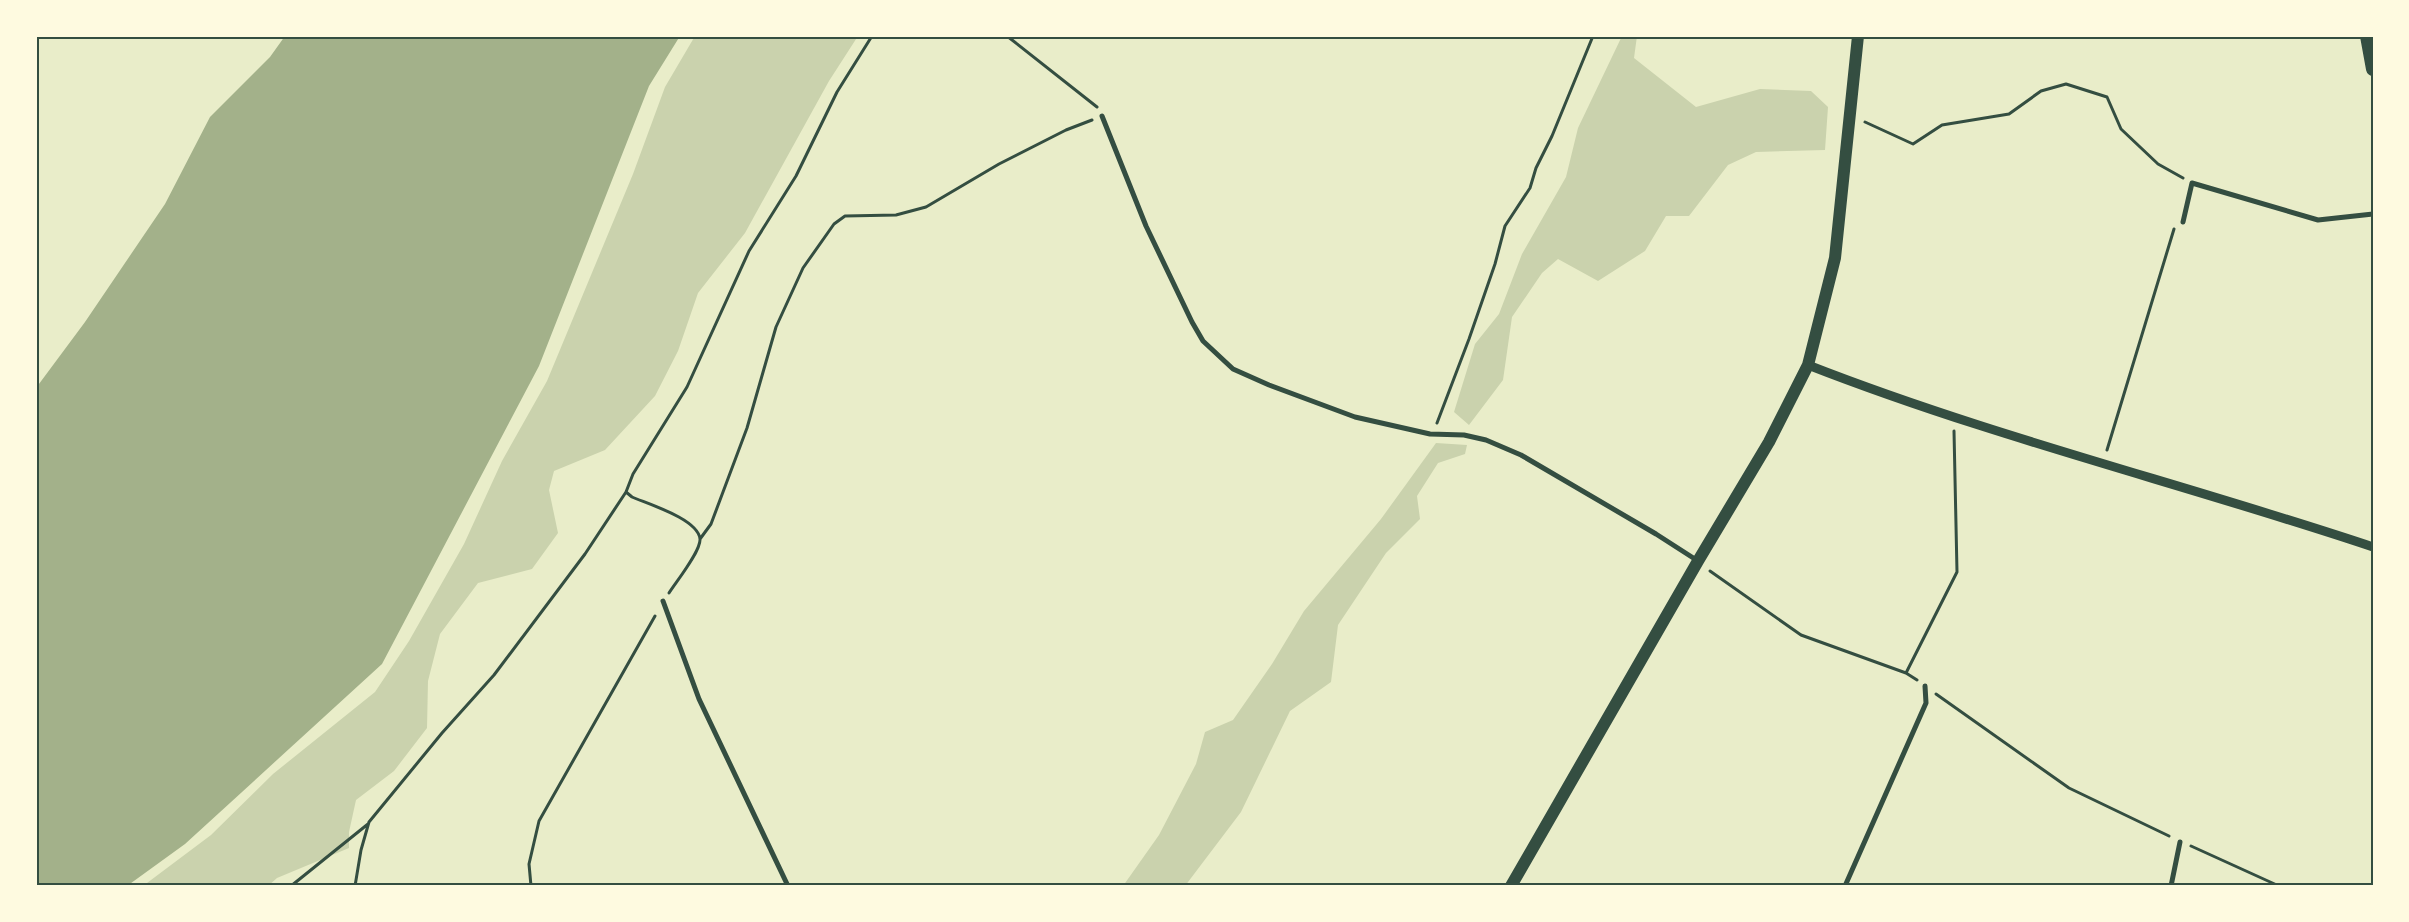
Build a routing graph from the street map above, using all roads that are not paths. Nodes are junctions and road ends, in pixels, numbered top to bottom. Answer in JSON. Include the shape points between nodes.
{"nodes":[{"id":1,"x":1858,"y":36,"type":"edge"},
{"id":2,"x":2367,"y":36,"type":"edge"},
{"id":3,"x":2373,"y":69,"type":"edge"},
{"id":4,"x":1102,"y":116,"type":"road end"},
{"id":5,"x":2373,"y":214,"type":"edge"},
{"id":6,"x":2183,"y":222,"type":"road end"},
{"id":7,"x":1808,"y":365,"type":"junction"},
{"id":8,"x":2373,"y":547,"type":"edge"},
{"id":9,"x":1698,"y":562,"type":"junction"},
{"id":10,"x":663,"y":601,"type":"road end"},
{"id":11,"x":1925,"y":686,"type":"road end"},
{"id":12,"x":2180,"y":842,"type":"road end"},
{"id":13,"x":788,"y":886,"type":"edge"},
{"id":14,"x":1511,"y":886,"type":"edge"},
{"id":15,"x":1845,"y":886,"type":"edge"},
{"id":16,"x":2170,"y":886,"type":"edge"}],
"edges":[{"from":1,"to":7,"type":"main road","via":[[1835,258]]},
{"from":2,"to":3,"type":"highway"},
{"from":4,"to":9,"type":"street","via":[[1146,226],[1203,341],[1233,369],[1355,417],[1430,434],[1464,435],[1486,440],[1521,455]]},
{"from":5,"to":6,"type":"street","via":[[2318,220],[2192,183]]},
{"from":7,"to":8,"type":"street","via":[[1958,419],[2265,511]]},
{"from":7,"to":9,"type":"main road","via":[[1769,442]]},
{"from":9,"to":14,"type":"main road"},
{"from":10,"to":13,"type":"street","via":[[699,699]]},
{"from":11,"to":15,"type":"street","via":[[1926,703]]},
{"from":12,"to":16,"type":"street"}]}
